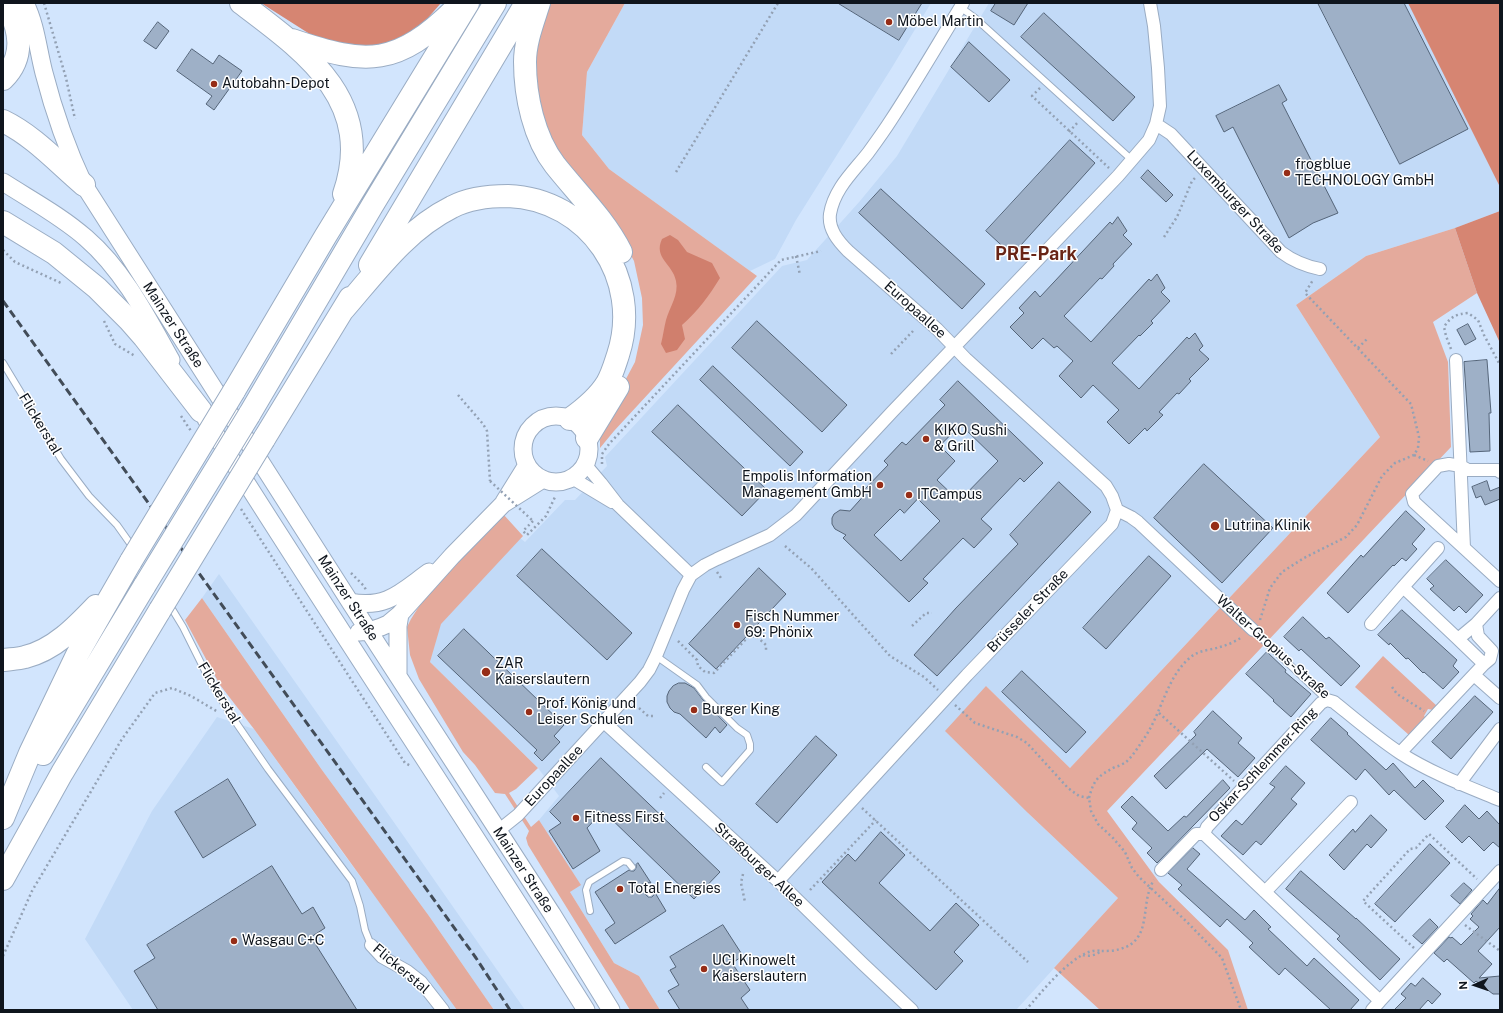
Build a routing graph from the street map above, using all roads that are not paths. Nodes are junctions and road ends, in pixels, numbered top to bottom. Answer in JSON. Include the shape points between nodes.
{"nodes":[{"id":1,"x":6,"y":3,"type":"edge"},
{"id":2,"x":25,"y":3,"type":"edge"},
{"id":3,"x":241,"y":3,"type":"edge"},
{"id":4,"x":461,"y":3,"type":"edge"},
{"id":5,"x":468,"y":3,"type":"edge"},
{"id":6,"x":495,"y":3,"type":"edge"},
{"id":7,"x":526,"y":3,"type":"edge"},
{"id":8,"x":539,"y":3,"type":"edge"},
{"id":9,"x":1150,"y":3,"type":"edge"},
{"id":10,"x":961,"y":5,"type":"edge"},
{"id":11,"x":290,"y":40,"type":"junction"},
{"id":12,"x":3,"y":79,"type":"edge"},
{"id":13,"x":3,"y":121,"type":"edge"},
{"id":14,"x":1156,"y":124,"type":"junction"},
{"id":15,"x":1132,"y":160,"type":"junction"},
{"id":16,"x":3,"y":182,"type":"edge"},
{"id":17,"x":84,"y":186,"type":"junction"},
{"id":18,"x":335,"y":220,"type":"junction"},
{"id":19,"x":7,"y":225,"type":"edge"},
{"id":20,"x":1320,"y":270,"type":"road end"},
{"id":21,"x":343,"y":310,"type":"junction"},
{"id":22,"x":954,"y":347,"type":"junction"},
{"id":23,"x":1456,"y":360,"type":"road end"},
{"id":24,"x":3,"y":363,"type":"edge"},
{"id":25,"x":201,"y":411,"type":"junction"},
{"id":26,"x":570,"y":419,"type":"junction"},
{"id":27,"x":587,"y":438,"type":"junction"},
{"id":28,"x":585,"y":464,"type":"junction"},
{"id":29,"x":527,"y":465,"type":"junction"},
{"id":30,"x":1461,"y":466,"type":"junction"},
{"id":31,"x":1500,"y":472,"type":"edge"},
{"id":32,"x":572,"y":478,"type":"junction"},
{"id":33,"x":543,"y":479,"type":"junction"},
{"id":34,"x":503,"y":504,"type":"junction"},
{"id":35,"x":618,"y":505,"type":"junction"},
{"id":36,"x":1117,"y":510,"type":"junction"},
{"id":37,"x":1438,"y":548,"type":"dead end"},
{"id":38,"x":1464,"y":548,"type":"junction"},
{"id":39,"x":452,"y":556,"type":"junction"},
{"id":40,"x":691,"y":576,"type":"junction"},
{"id":41,"x":149,"y":580,"type":"junction"},
{"id":42,"x":1500,"y":581,"type":"edge"},
{"id":43,"x":119,"y":583,"type":"junction"},
{"id":44,"x":1403,"y":587,"type":"junction"},
{"id":45,"x":1500,"y":598,"type":"edge"},
{"id":46,"x":350,"y":602,"type":"junction"},
{"id":47,"x":400,"y":614,"type":"junction"},
{"id":48,"x":1371,"y":624,"type":"dead end"},
{"id":49,"x":1476,"y":624,"type":"junction"},
{"id":50,"x":338,"y":627,"type":"junction"},
{"id":51,"x":1253,"y":630,"type":"joint"},
{"id":52,"x":369,"y":631,"type":"junction"},
{"id":53,"x":1458,"y":639,"type":"junction"},
{"id":54,"x":1496,"y":652,"type":"edge"},
{"id":55,"x":656,"y":656,"type":"junction"},
{"id":56,"x":3,"y":660,"type":"edge"},
{"id":57,"x":1484,"y":664,"type":"junction"},
{"id":58,"x":398,"y":674,"type":"junction"},
{"id":59,"x":1474,"y":675,"type":"junction"},
{"id":60,"x":1500,"y":698,"type":"edge"},
{"id":61,"x":1327,"y":700,"type":"junction"},
{"id":62,"x":604,"y":722,"type":"junction"},
{"id":63,"x":1500,"y":729,"type":"edge"},
{"id":64,"x":1400,"y":753,"type":"junction"},
{"id":65,"x":706,"y":767,"type":"dead end"},
{"id":66,"x":1459,"y":784,"type":"junction"},
{"id":67,"x":1500,"y":800,"type":"edge"},
{"id":68,"x":1351,"y":802,"type":"dead end"},
{"id":69,"x":3,"y":818,"type":"edge"},
{"id":70,"x":3,"y":824,"type":"edge"},
{"id":71,"x":498,"y":831,"type":"junction"},
{"id":72,"x":1204,"y":834,"type":"junction"},
{"id":73,"x":479,"y":843,"type":"junction"},
{"id":74,"x":632,"y":867,"type":"dead end"},
{"id":75,"x":1161,"y":870,"type":"dead end"},
{"id":76,"x":1500,"y":871,"type":"edge"},
{"id":77,"x":3,"y":879,"type":"edge"},
{"id":78,"x":778,"y":881,"type":"junction"},
{"id":79,"x":646,"y":886,"type":"dead end"},
{"id":80,"x":650,"y":892,"type":"dead end"},
{"id":81,"x":1265,"y":892,"type":"junction"},
{"id":82,"x":590,"y":911,"type":"dead end"},
{"id":83,"x":371,"y":946,"type":"joint"},
{"id":84,"x":1376,"y":1006,"type":"edge"},
{"id":85,"x":443,"y":1010,"type":"edge"},
{"id":86,"x":586,"y":1010,"type":"edge"},
{"id":87,"x":612,"y":1010,"type":"edge"},
{"id":88,"x":912,"y":1010,"type":"edge"}],
"edges":[{"from":1,"to":12,"type":"highway","via":[[16,23],[19,41],[15,62]]},
{"from":2,"to":17,"type":"main road","name":"Mainzer Straße","via":[[35,30],[58,122]]},
{"from":3,"to":11,"type":"highway"},
{"from":4,"to":11,"type":"highway","via":[[436,28],[415,43],[380,56],[340,55]]},
{"from":5,"to":18,"type":"highway"},
{"from":6,"to":41,"type":"highway","bridge":true},
{"from":7,"to":21,"type":"highway"},
{"from":8,"to":27,"type":"highway","via":[[525,61],[528,97],[538,135],[554,164],[614,239],[628,268],[637,319],[631,354],[618,387]]},
{"from":9,"to":14,"type":"street","via":[[1160,101]]},
{"from":10,"to":15,"type":"lane"},
{"from":10,"to":22,"type":"street","name":"Europaallee","via":[[891,120],[840,188],[830,216],[832,232],[843,246]]},
{"from":11,"to":18,"type":"highway","via":[[329,81],[347,115],[351,138],[351,167]]},
{"from":13,"to":17,"type":"highway","via":[[19,129]]},
{"from":14,"to":15,"type":"street","via":[[1149,140]]},
{"from":14,"to":20,"type":"street","name":"Luxemburger Straße","via":[[1171,134],[1281,252],[1298,263]]},
{"from":15,"to":22,"type":"street"},
{"from":16,"to":25,"type":"main road","name":"Mainzer Straße","via":[[66,222],[103,254],[140,305]]},
{"from":17,"to":46,"type":"main road","name":"Mainzer Straße"},
{"from":18,"to":41,"type":"highway","bridge":true,"via":[[234,391]]},
{"from":19,"to":25,"type":"highway","via":[[54,253],[97,288],[134,326]]},
{"from":21,"to":26,"type":"highway","via":[[411,234],[454,206],[474,199],[495,196],[516,197],[549,205],[581,224],[597,240],[614,268],[624,304],[622,343],[607,383],[596,397]]},
{"from":21,"to":41,"type":"highway","bridge":true,"via":[[264,439]]},
{"from":22,"to":36,"type":"street","via":[[1106,486]]},
{"from":22,"to":40,"type":"street","name":"Europaallee","via":[[796,515],[770,535],[705,565]]},
{"from":23,"to":30,"type":"street"},
{"from":24,"to":41,"type":"lane","name":"Flickerstal","via":[[61,459],[89,496],[117,526]]},
{"from":25,"to":50,"type":"main road","name":"Mainzer Straße"},
{"from":26,"to":27,"type":"main road","via":[[578,424]]},
{"from":26,"to":29,"type":"main road","via":[[551,416],[533,425],[524,444]]},
{"from":27,"to":28,"type":"main road","via":[[589,446]]},
{"from":28,"to":32,"type":"main road"},
{"from":28,"to":35,"type":"street"},
{"from":29,"to":33,"type":"main road"},
{"from":29,"to":34,"type":"main road"},
{"from":30,"to":31,"type":"street","via":[[1468,470]]},
{"from":30,"to":38,"type":"street"},
{"from":30,"to":38,"type":"street","via":[[1438,466],[1412,494],[1414,502]]},
{"from":32,"to":33,"type":"main road","via":[[558,481]]},
{"from":32,"to":35,"type":"street"},
{"from":33,"to":34,"type":"main road"},
{"from":34,"to":39,"type":"main road"},
{"from":35,"to":40,"type":"street"},
{"from":36,"to":51,"type":"street","name":"Walter-Gropius-Straße","via":[[1138,522]]},
{"from":36,"to":78,"type":"street","name":"Brüsseler Straße","via":[[1112,524],[946,698]]},
{"from":37,"to":44,"type":"street"},
{"from":38,"to":42,"type":"street"},
{"from":39,"to":46,"type":"main road","via":[[394,598],[368,604]]},
{"from":39,"to":47,"type":"main road"},
{"from":40,"to":55,"type":"street","name":"Europaallee"},
{"from":41,"to":43,"type":"highway"},
{"from":41,"to":70,"type":"highway"},
{"from":41,"to":77,"type":"highway","via":[[62,773]]},
{"from":41,"to":83,"type":"lane","name":"Flickerstal","via":[[183,627],[210,681],[237,724],[352,881],[364,930]]},
{"from":43,"to":56,"type":"highway","via":[[75,628],[49,647],[26,657]]},
{"from":43,"to":69,"type":"highway","via":[[77,656],[30,753]]},
{"from":44,"to":48,"type":"street"},
{"from":44,"to":53,"type":"street"},
{"from":45,"to":49,"type":"street"},
{"from":46,"to":52,"type":"main road","name":"Mainzer Straße"},
{"from":47,"to":52,"type":"main road","via":[[388,624]]},
{"from":47,"to":58,"type":"main road"},
{"from":49,"to":53,"type":"street"},
{"from":49,"to":54,"type":"street","via":[[1478,636]]},
{"from":50,"to":52,"type":"main road","via":[[356,632]]},
{"from":50,"to":73,"type":"main road","name":"Mainzer Straße"},
{"from":51,"to":61,"type":"lane","name":"Walter-Gropius-Straße"},
{"from":52,"to":58,"type":"main road","name":"Mainzer Straße"},
{"from":53,"to":57,"type":"street"},
{"from":54,"to":57,"type":"street"},
{"from":55,"to":62,"type":"street","name":"Europaallee","via":[[640,682]]},
{"from":55,"to":65,"type":"lane","via":[[697,685],[737,728],[747,735],[750,750],[722,782]]},
{"from":57,"to":59,"type":"street"},
{"from":58,"to":71,"type":"main road","name":"Mainzer Straße"},
{"from":59,"to":60,"type":"street"},
{"from":59,"to":64,"type":"street"},
{"from":61,"to":64,"type":"street","name":"Walter-Gropius-Straße","via":[[1334,702]]},
{"from":61,"to":72,"type":"street","name":"Oskar-Schlemmer-Ring","via":[[1242,788],[1207,827]]},
{"from":62,"to":71,"type":"street","name":"Europaallee","via":[[518,814]]},
{"from":62,"to":78,"type":"street","name":"Straßburger Allee"},
{"from":63,"to":66,"type":"street"},
{"from":64,"to":66,"type":"street","name":"Walter-Gropius-Straße"},
{"from":66,"to":67,"type":"street","name":"Walter-Gropius-Straße"},
{"from":68,"to":81,"type":"street"},
{"from":71,"to":73,"type":"main road"},
{"from":71,"to":87,"type":"main road","name":"Mainzer Straße"},
{"from":72,"to":75,"type":"street","name":"Oskar-Schlemmer-Ring","via":[[1196,834]]},
{"from":72,"to":81,"type":"street","name":"Oskar-Schlemmer-Ring"},
{"from":73,"to":86,"type":"main road","name":"Mainzer Straße"},
{"from":74,"to":82,"type":"lane","via":[[623,861],[589,882],[586,890]]},
{"from":76,"to":84,"type":"street","name":"Oskar-Schlemmer-Ring"},
{"from":78,"to":88,"type":"street","name":"Straßburger Allee"},
{"from":79,"to":80,"type":"lane"},
{"from":81,"to":84,"type":"street","name":"Oskar-Schlemmer-Ring"},
{"from":83,"to":85,"type":"street","name":"Flickerstal","via":[[382,957],[421,982]]}]}
